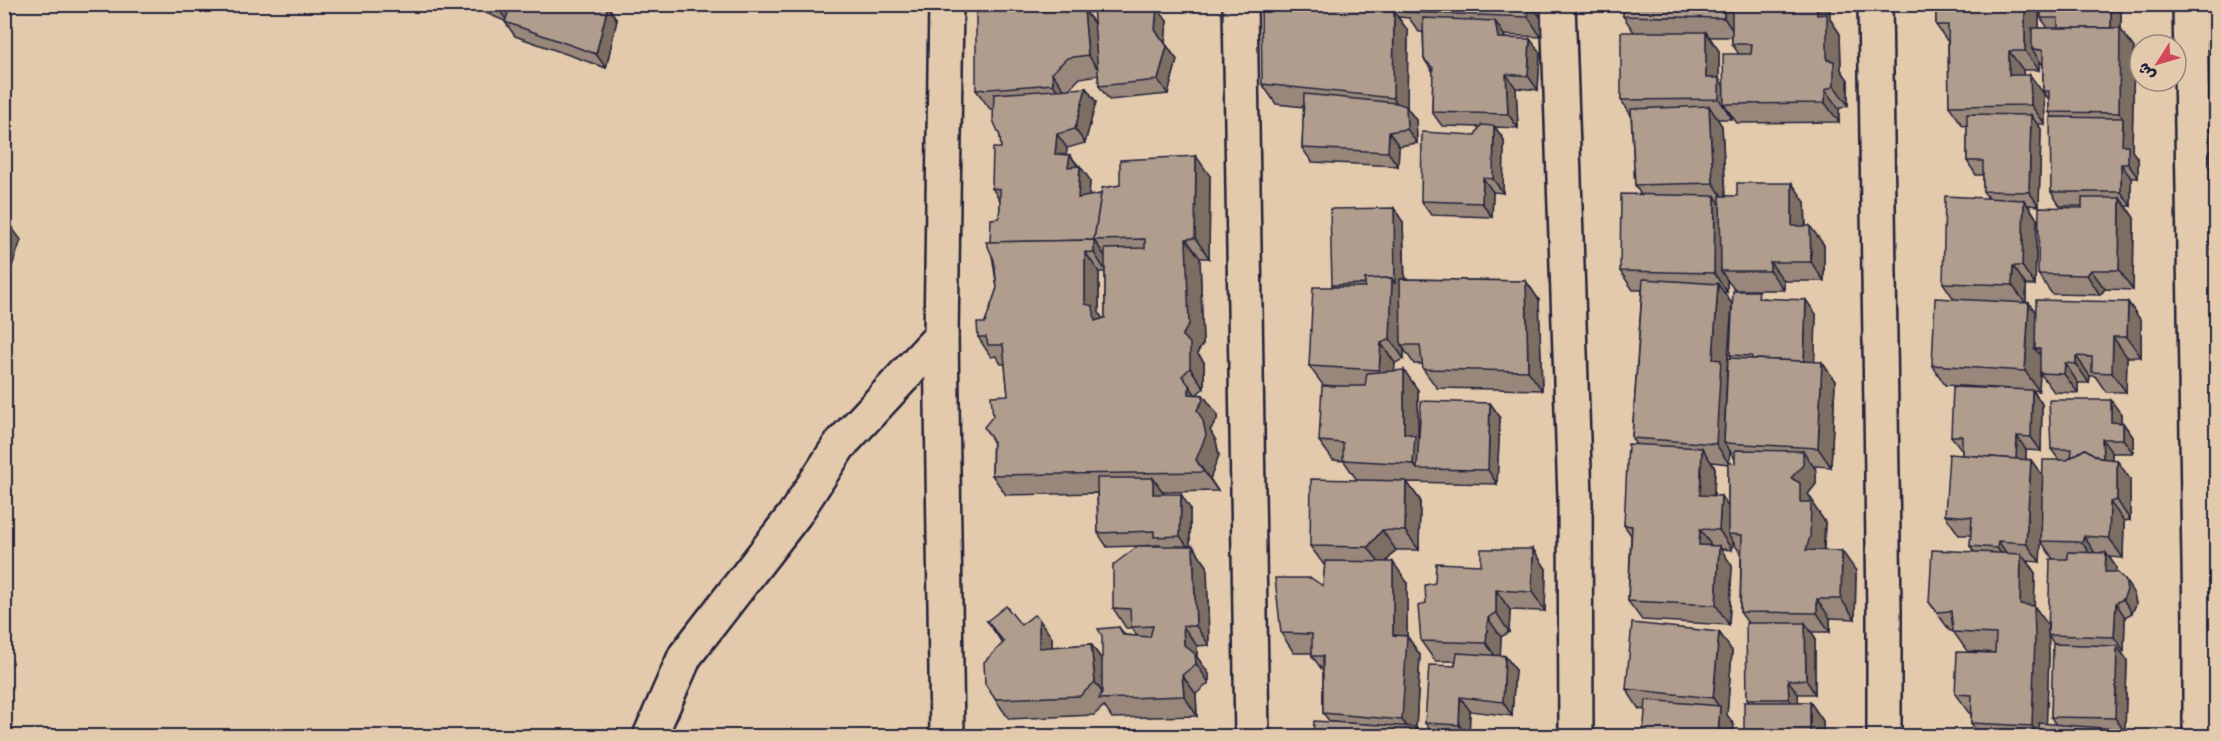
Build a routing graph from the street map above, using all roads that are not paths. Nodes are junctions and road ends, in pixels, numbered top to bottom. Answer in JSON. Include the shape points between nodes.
{"nodes":[{"id":1,"x":946,"y":4,"type":"edge"},
{"id":2,"x":1240,"y":4,"type":"edge"},
{"id":3,"x":1558,"y":4,"type":"edge"},
{"id":4,"x":1875,"y":4,"type":"edge"},
{"id":5,"x":2190,"y":4,"type":"edge"},
{"id":6,"x":941,"y":336,"type":"junction"},
{"id":7,"x":650,"y":736,"type":"edge"},
{"id":8,"x":947,"y":736,"type":"edge"},
{"id":9,"x":1252,"y":736,"type":"edge"},
{"id":10,"x":1576,"y":736,"type":"edge"},
{"id":11,"x":1884,"y":736,"type":"edge"},
{"id":12,"x":2200,"y":736,"type":"edge"}],
"edges":[{"from":1,"to":6,"type":"street"},
{"from":2,"to":9,"type":"street"},
{"from":3,"to":10,"type":"street","via":[[1575,498]]},
{"from":4,"to":11,"type":"street"},
{"from":5,"to":12,"type":"street"},
{"from":6,"to":7,"type":"street","via":[[839,446],[795,514],[685,656]]},
{"from":6,"to":8,"type":"street"}]}
